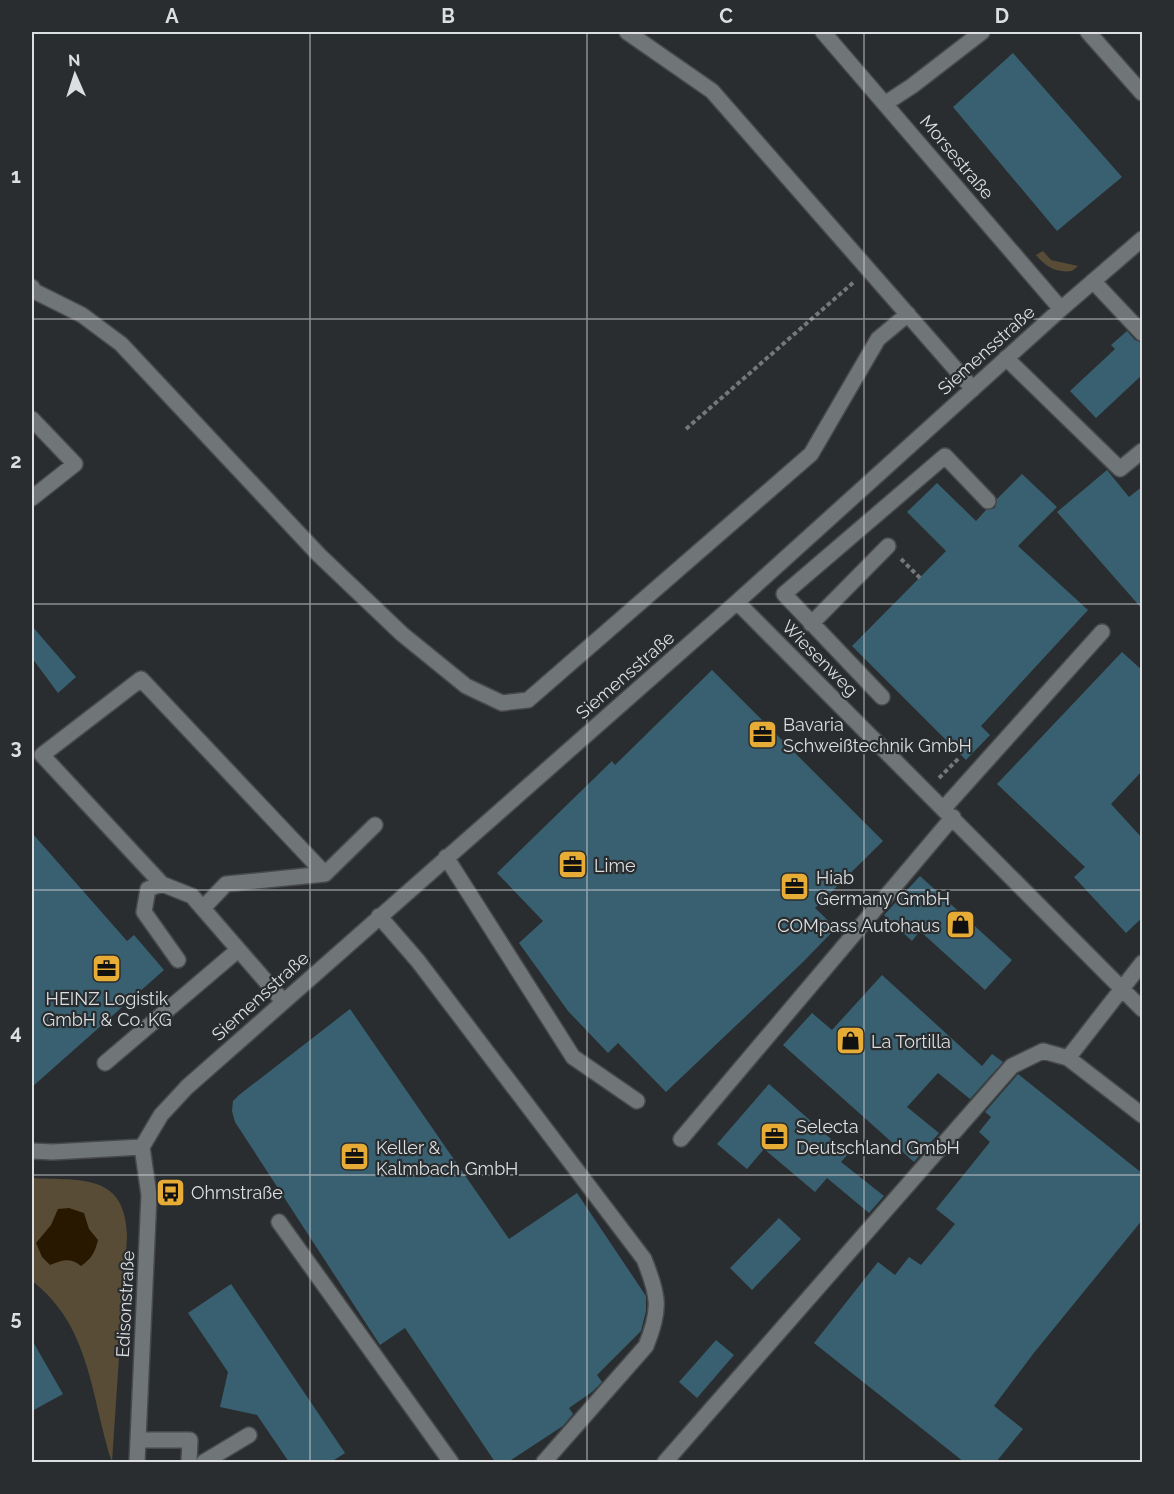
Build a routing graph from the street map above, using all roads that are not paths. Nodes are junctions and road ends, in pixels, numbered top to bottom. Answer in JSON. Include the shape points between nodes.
{"nodes":[{"id":1,"x":627,"y":32,"type":"edge"},
{"id":2,"x":823,"y":32,"type":"edge"},
{"id":3,"x":982,"y":32,"type":"edge"},
{"id":4,"x":1088,"y":32,"type":"edge"},
{"id":5,"x":1143,"y":93,"type":"edge"},
{"id":6,"x":886,"y":103,"type":"junction"},
{"id":7,"x":1143,"y":239,"type":"edge"},
{"id":8,"x":1093,"y":281,"type":"junction"},
{"id":9,"x":32,"y":287,"type":"edge"},
{"id":10,"x":1061,"y":309,"type":"junction"},
{"id":11,"x":908,"y":314,"type":"junction"},
{"id":12,"x":1143,"y":333,"type":"edge"},
{"id":13,"x":1006,"y":358,"type":"junction"},
{"id":14,"x":973,"y":389,"type":"junction"},
{"id":15,"x":32,"y":419,"type":"edge"},
{"id":16,"x":1143,"y":451,"type":"edge"},
{"id":17,"x":32,"y":498,"type":"edge"},
{"id":18,"x":988,"y":501,"type":"dead end"},
{"id":19,"x":888,"y":546,"type":"dead end"},
{"id":20,"x":737,"y":602,"type":"junction"},
{"id":21,"x":811,"y":624,"type":"junction"},
{"id":22,"x":1102,"y":632,"type":"dead end"},
{"id":23,"x":882,"y":697,"type":"dead end"},
{"id":24,"x":948,"y":813,"type":"junction"},
{"id":25,"x":375,"y":825,"type":"dead end"},
{"id":26,"x":446,"y":857,"type":"junction"},
{"id":27,"x":325,"y":874,"type":"junction"},
{"id":28,"x":162,"y":884,"type":"junction"},
{"id":29,"x":202,"y":908,"type":"junction"},
{"id":30,"x":379,"y":916,"type":"junction"},
{"id":31,"x":238,"y":950,"type":"junction"},
{"id":32,"x":178,"y":960,"type":"dead end"},
{"id":33,"x":1143,"y":963,"type":"edge"},
{"id":34,"x":1122,"y":988,"type":"junction"},
{"id":35,"x":283,"y":1001,"type":"junction"},
{"id":36,"x":1143,"y":1009,"type":"edge"},
{"id":37,"x":1068,"y":1058,"type":"junction"},
{"id":38,"x":105,"y":1063,"type":"dead end"},
{"id":39,"x":637,"y":1101,"type":"dead end"},
{"id":40,"x":1143,"y":1115,"type":"edge"},
{"id":41,"x":681,"y":1139,"type":"dead end"},
{"id":42,"x":142,"y":1147,"type":"junction"},
{"id":43,"x":32,"y":1151,"type":"edge"},
{"id":44,"x":279,"y":1222,"type":"dead end"},
{"id":45,"x":249,"y":1435,"type":"dead end"},
{"id":46,"x":138,"y":1440,"type":"junction"},
{"id":47,"x":137,"y":1462,"type":"edge"},
{"id":48,"x":189,"y":1462,"type":"edge"},
{"id":49,"x":204,"y":1462,"type":"edge"},
{"id":50,"x":451,"y":1462,"type":"edge"},
{"id":51,"x":544,"y":1462,"type":"edge"},
{"id":52,"x":665,"y":1462,"type":"edge"}],
"edges":[{"from":1,"to":11,"type":"street","via":[[712,91]]},
{"from":2,"to":6,"type":"street","name":"Morsestraße"},
{"from":3,"to":6,"type":"street"},
{"from":4,"to":5,"type":"street"},
{"from":6,"to":10,"type":"street","name":"Morsestraße"},
{"from":7,"to":8,"type":"street","name":"Siemensstraße"},
{"from":8,"to":10,"type":"street","name":"Siemensstraße"},
{"from":8,"to":12,"type":"street"},
{"from":9,"to":11,"type":"street","via":[[82,315],[121,344],[319,555],[393,626],[466,686],[502,703],[528,700],[811,454],[878,339]]},
{"from":10,"to":13,"type":"street","name":"Siemensstraße"},
{"from":11,"to":14,"type":"street"},
{"from":13,"to":14,"type":"street","name":"Siemensstraße"},
{"from":13,"to":16,"type":"street","via":[[1120,469]]},
{"from":14,"to":20,"type":"street","name":"Siemensstraße"},
{"from":15,"to":17,"type":"street","via":[[75,464]]},
{"from":18,"to":21,"type":"street","via":[[945,456],[780,590]]},
{"from":19,"to":21,"type":"street"},
{"from":20,"to":24,"type":"street","name":"Wiesenweg"},
{"from":20,"to":26,"type":"street","name":"Siemensstraße"},
{"from":21,"to":23,"type":"street"},
{"from":22,"to":24,"type":"street"},
{"from":24,"to":34,"type":"street","name":"Wiesenweg"},
{"from":24,"to":41,"type":"street"},
{"from":25,"to":27,"type":"street"},
{"from":26,"to":30,"type":"street","name":"Siemensstraße"},
{"from":26,"to":39,"type":"street","via":[[573,1057]]},
{"from":27,"to":28,"type":"street","via":[[141,679],[42,755]]},
{"from":27,"to":29,"type":"street","via":[[226,884]]},
{"from":28,"to":29,"type":"street","via":[[192,896]]},
{"from":28,"to":32,"type":"street","via":[[148,889],[144,912]]},
{"from":29,"to":31,"type":"street"},
{"from":30,"to":35,"type":"street","name":"Siemensstraße"},
{"from":30,"to":51,"type":"street","via":[[418,961],[644,1259],[652,1279],[658,1305],[646,1346]]},
{"from":31,"to":35,"type":"street"},
{"from":31,"to":38,"type":"street"},
{"from":33,"to":34,"type":"street"},
{"from":34,"to":36,"type":"street","name":"Wiesenweg"},
{"from":34,"to":37,"type":"street"},
{"from":35,"to":42,"type":"street","name":"Siemensstraße","via":[[187,1087],[161,1115]]},
{"from":37,"to":40,"type":"street"},
{"from":37,"to":52,"type":"street","via":[[1043,1051],[1012,1066]]},
{"from":42,"to":43,"type":"street"},
{"from":42,"to":46,"type":"street","name":"Edisonstraße","via":[[149,1195]]},
{"from":44,"to":50,"type":"street"},
{"from":45,"to":49,"type":"street"},
{"from":46,"to":47,"type":"street","name":"Edisonstraße"},
{"from":46,"to":48,"type":"street","via":[[190,1440]]}]}
